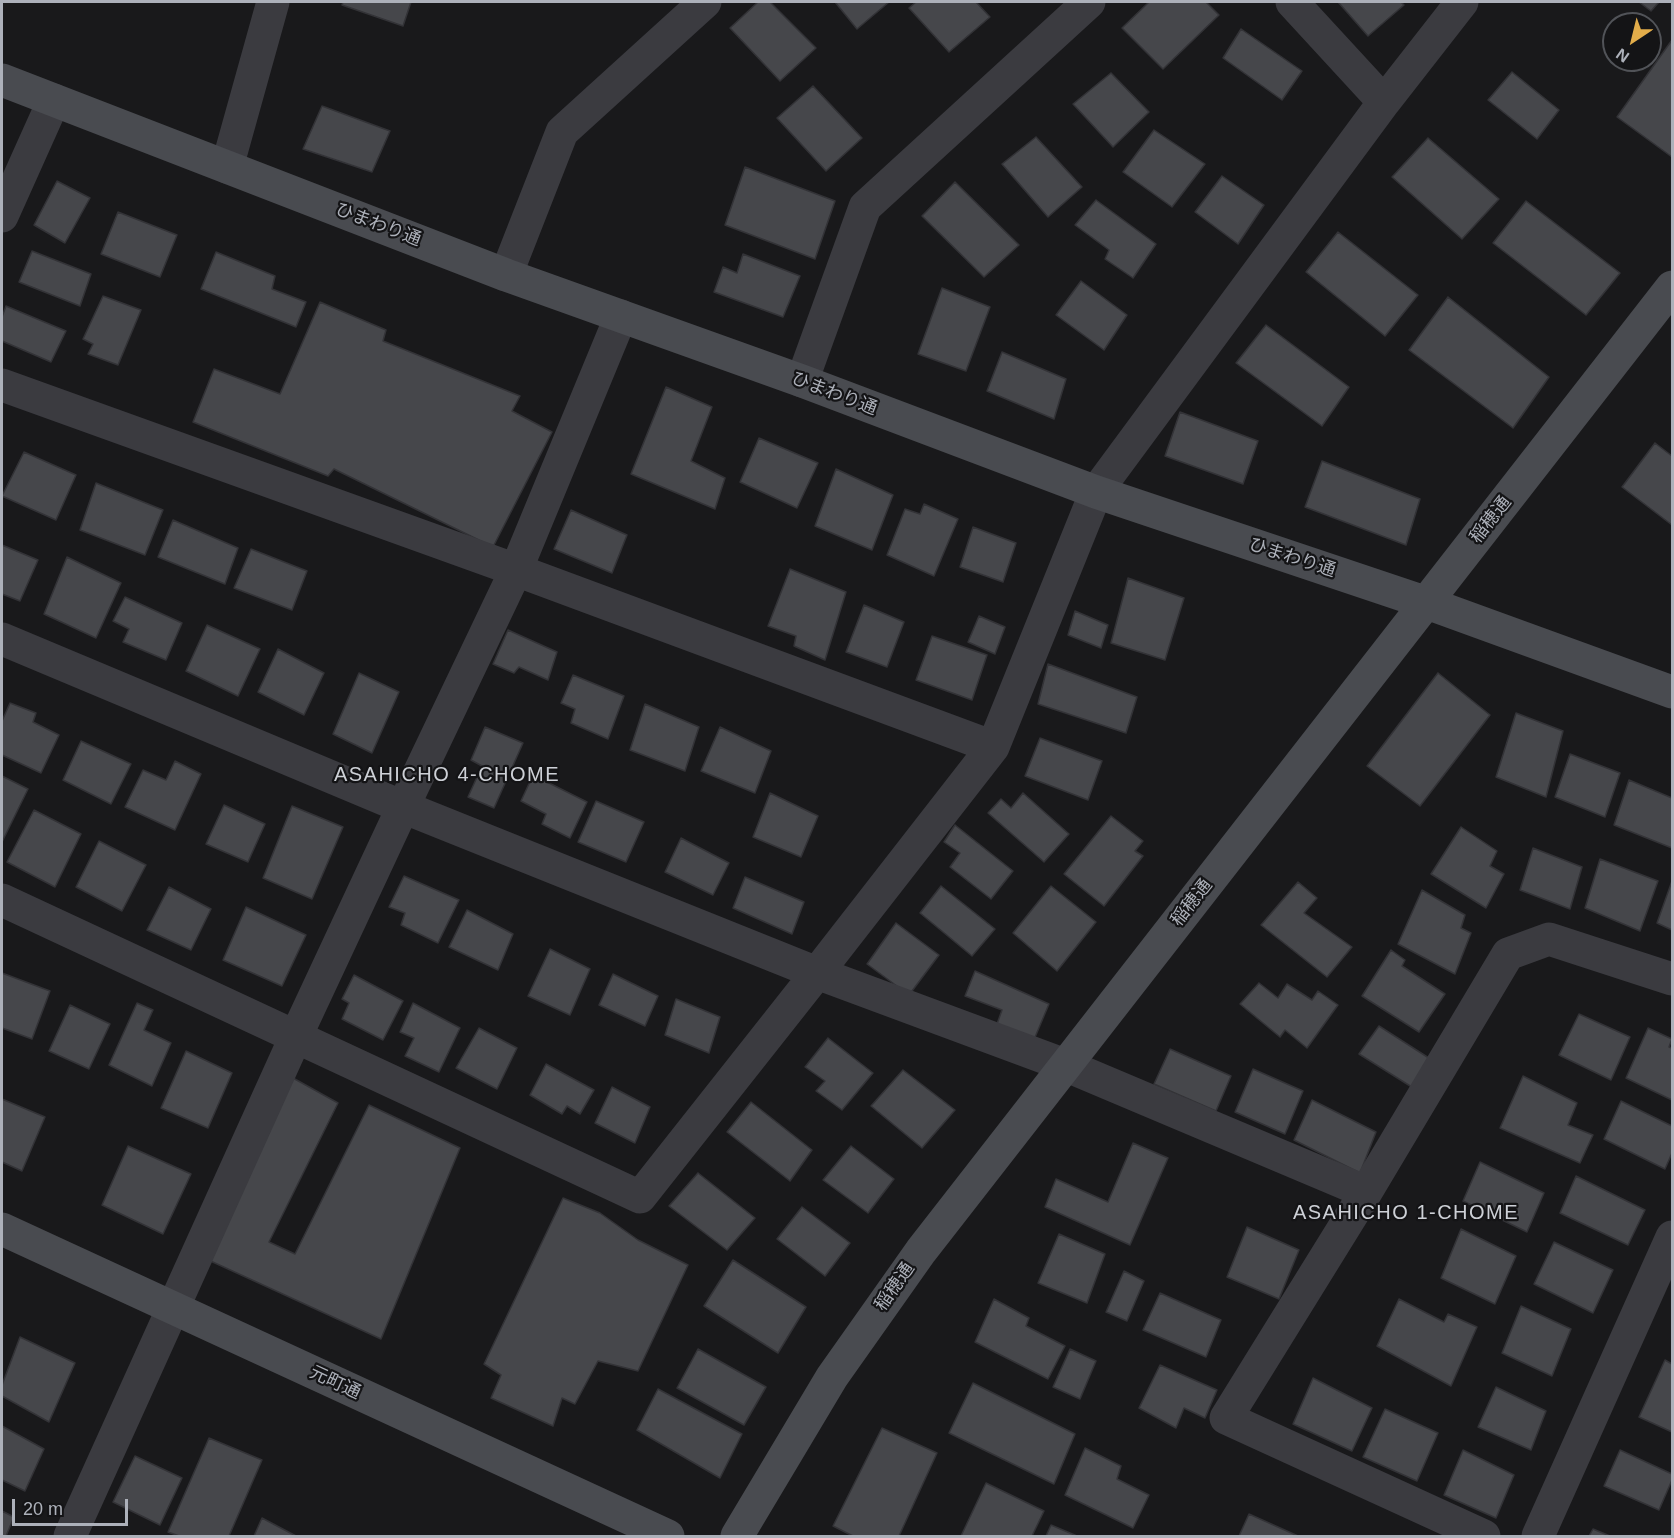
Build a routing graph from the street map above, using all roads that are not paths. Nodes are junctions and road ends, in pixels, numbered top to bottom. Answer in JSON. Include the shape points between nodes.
{"nodes":[{"id":1,"x":273,"y":2,"type":"edge"},
{"id":2,"x":705,"y":2,"type":"edge"},
{"id":3,"x":1089,"y":2,"type":"edge"},
{"id":4,"x":1292,"y":2,"type":"edge"},
{"id":5,"x":1461,"y":2,"type":"edge"},
{"id":6,"x":2,"y":80,"type":"edge"},
{"id":7,"x":54,"y":100,"type":"junction"},
{"id":8,"x":1384,"y":102,"type":"junction"},
{"id":9,"x":227,"y":167,"type":"junction"},
{"id":10,"x":2,"y":216,"type":"edge"},
{"id":11,"x":506,"y":275,"type":"junction"},
{"id":12,"x":1672,"y":287,"type":"edge"},
{"id":13,"x":621,"y":316,"type":"junction"},
{"id":14,"x":802,"y":381,"type":"junction"},
{"id":15,"x":2,"y":385,"type":"edge"},
{"id":16,"x":1096,"y":492,"type":"junction"},
{"id":17,"x":516,"y":570,"type":"junction"},
{"id":18,"x":1427,"y":603,"type":"junction"},
{"id":19,"x":2,"y":639,"type":"edge"},
{"id":20,"x":1672,"y":692,"type":"edge"},
{"id":21,"x":993,"y":747,"type":"junction"},
{"id":22,"x":403,"y":807,"type":"junction"},
{"id":23,"x":2,"y":900,"type":"edge"},
{"id":24,"x":817,"y":973,"type":"junction"},
{"id":25,"x":1672,"y":979,"type":"edge"},
{"id":26,"x":296,"y":1036,"type":"junction"},
{"id":27,"x":1065,"y":1065,"type":"junction"},
{"id":28,"x":1366,"y":1192,"type":"junction"},
{"id":29,"x":2,"y":1229,"type":"edge"},
{"id":30,"x":1672,"y":1237,"type":"edge"},
{"id":31,"x":174,"y":1309,"type":"junction"},
{"id":32,"x":70,"y":1536,"type":"edge"},
{"id":33,"x":668,"y":1536,"type":"edge"},
{"id":34,"x":737,"y":1536,"type":"edge"},
{"id":35,"x":1484,"y":1536,"type":"edge"},
{"id":36,"x":1538,"y":1536,"type":"edge"}],
"edges":[{"from":1,"to":9,"type":"street"},
{"from":2,"to":11,"type":"street","via":[[562,132]]},
{"from":3,"to":14,"type":"street","via":[[865,207]]},
{"from":4,"to":8,"type":"street"},
{"from":5,"to":8,"type":"street"},
{"from":6,"to":7,"type":"street","name":"ひまわり通"},
{"from":7,"to":9,"type":"street","name":"ひまわり通"},
{"from":7,"to":10,"type":"street"},
{"from":8,"to":16,"type":"street"},
{"from":9,"to":11,"type":"street","name":"ひまわり通"},
{"from":11,"to":13,"type":"street","name":"ひまわり通"},
{"from":12,"to":18,"type":"street","name":"稲穂通"},
{"from":13,"to":14,"type":"street","name":"ひまわり通"},
{"from":13,"to":17,"type":"street"},
{"from":14,"to":16,"type":"street","name":"ひまわり通"},
{"from":15,"to":17,"type":"street"},
{"from":16,"to":18,"type":"street","name":"ひまわり通"},
{"from":16,"to":21,"type":"street"},
{"from":17,"to":21,"type":"street"},
{"from":17,"to":22,"type":"street"},
{"from":18,"to":20,"type":"street","name":"ひまわり通"},
{"from":18,"to":27,"type":"street","name":"稲穂通"},
{"from":19,"to":22,"type":"street"},
{"from":21,"to":24,"type":"street"},
{"from":22,"to":24,"type":"street"},
{"from":22,"to":26,"type":"street"},
{"from":23,"to":26,"type":"street"},
{"from":24,"to":26,"type":"street","via":[[640,1197]]},
{"from":24,"to":27,"type":"street"},
{"from":25,"to":28,"type":"street","via":[[1549,939],[1508,954]]},
{"from":26,"to":31,"type":"street"},
{"from":27,"to":28,"type":"street"},
{"from":27,"to":34,"type":"street","name":"稲穂通","via":[[921,1251],[838,1368]]},
{"from":28,"to":35,"type":"street","via":[[1226,1418]]},
{"from":29,"to":31,"type":"street","name":"元町通"},
{"from":30,"to":36,"type":"street"},
{"from":31,"to":32,"type":"street"},
{"from":31,"to":33,"type":"street","name":"元町通"}]}
